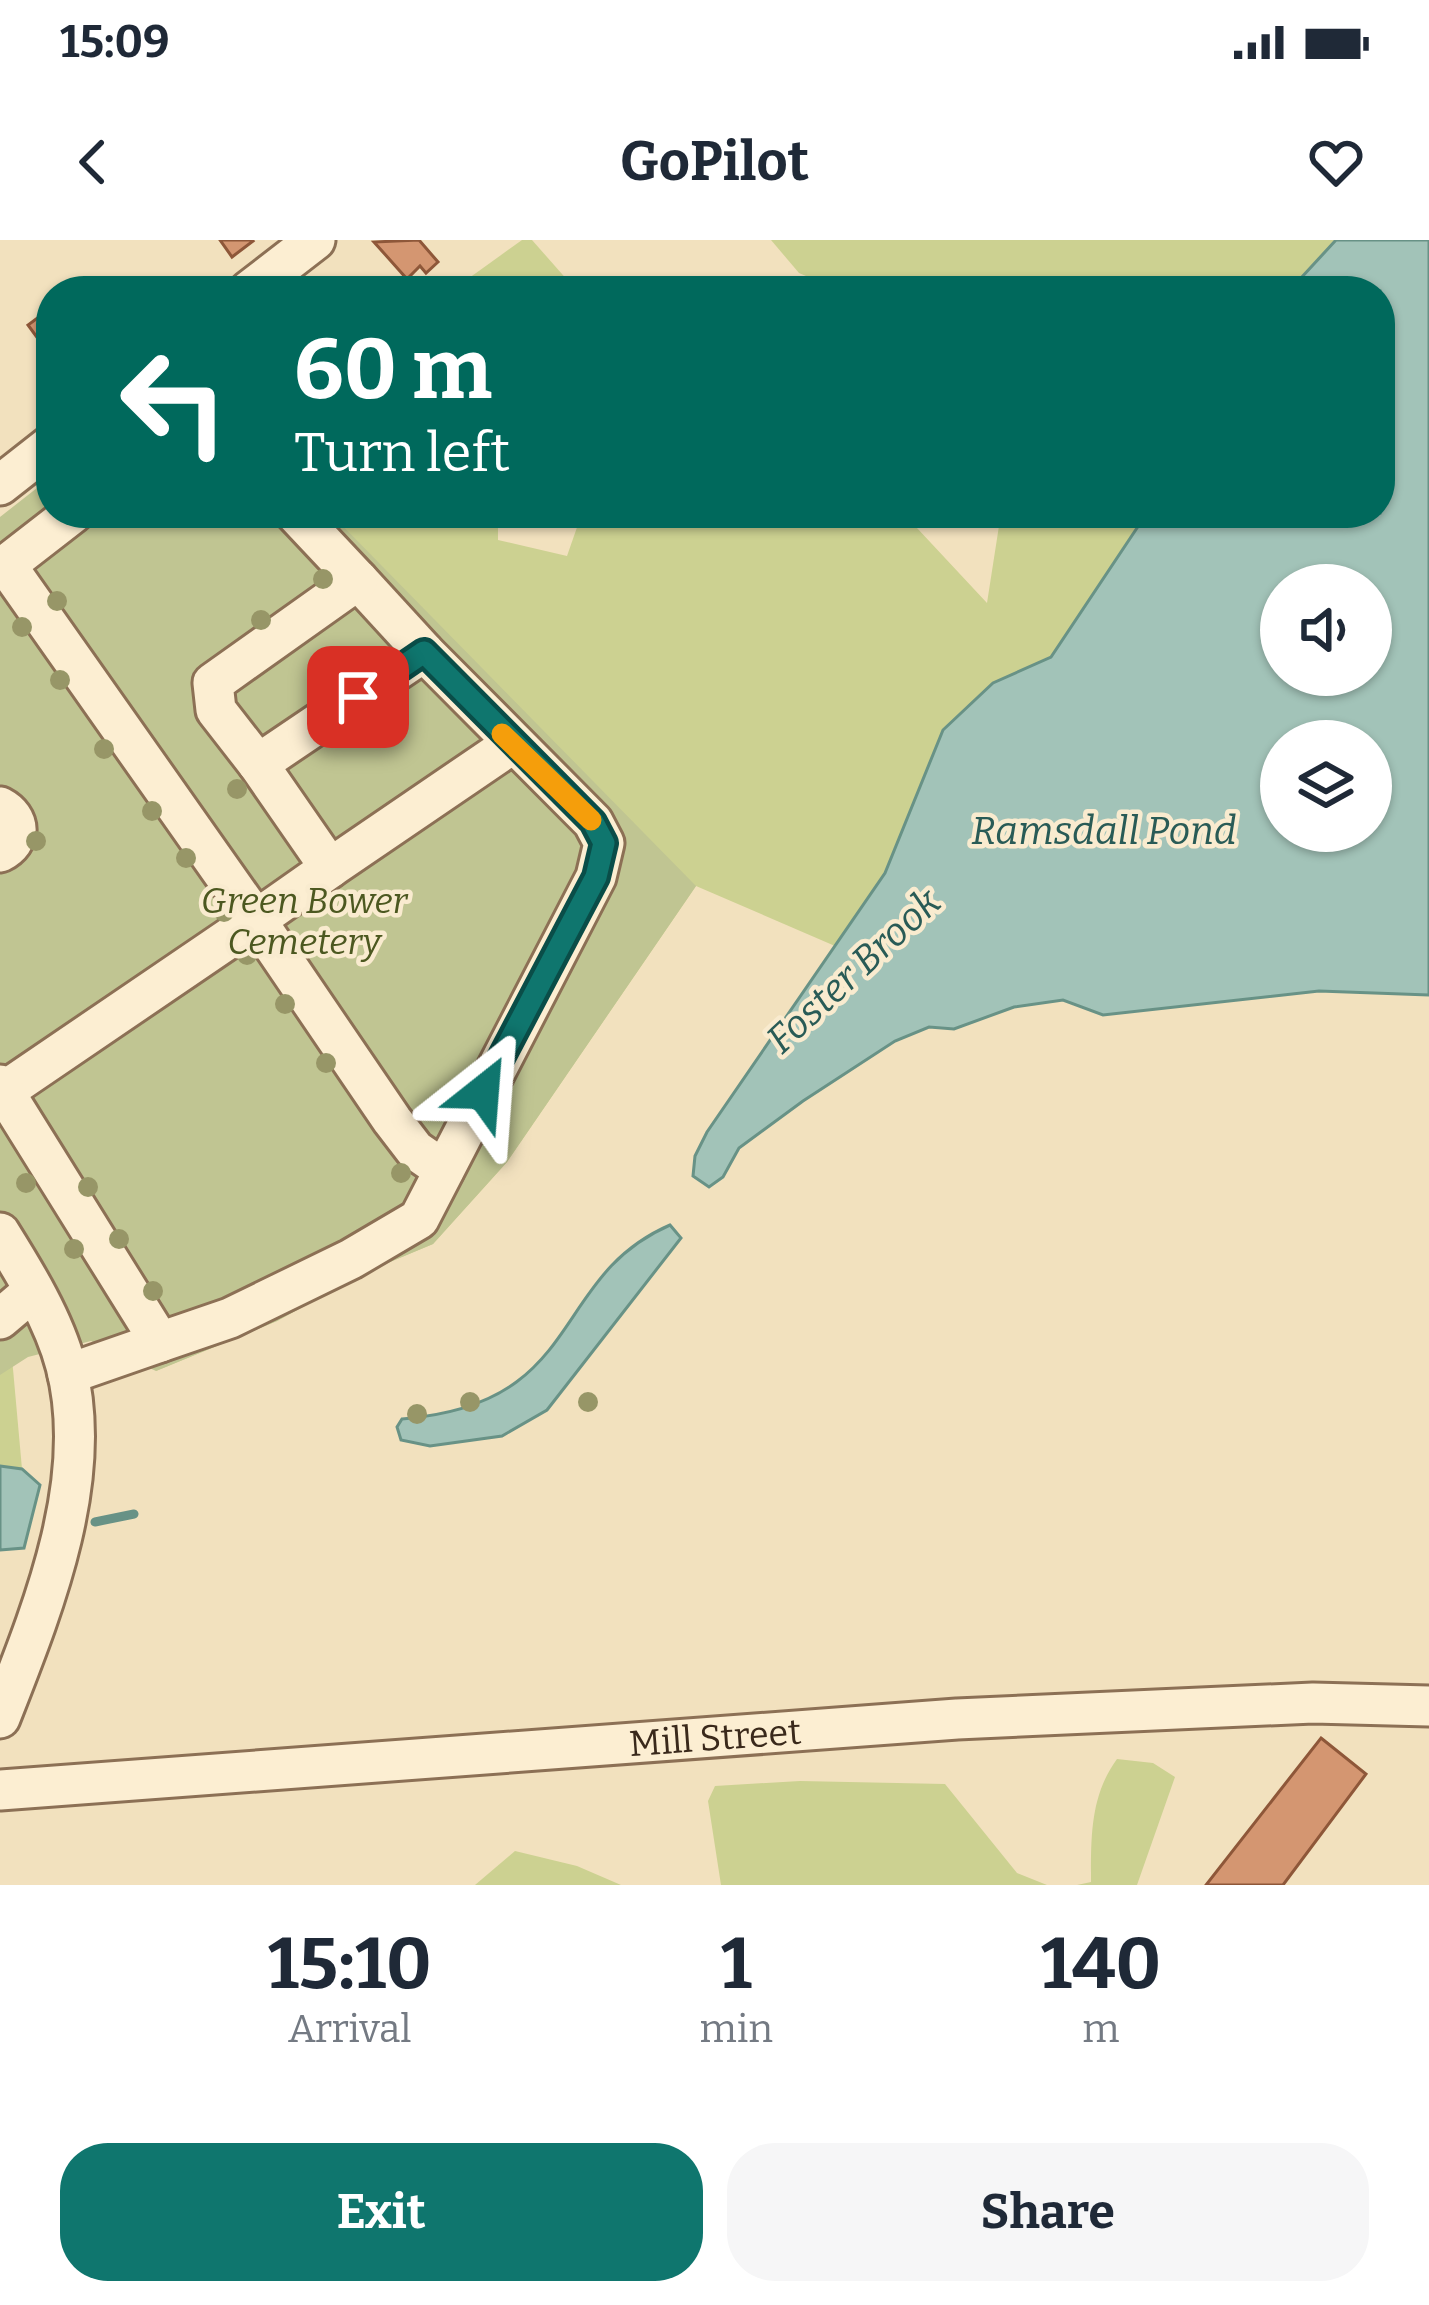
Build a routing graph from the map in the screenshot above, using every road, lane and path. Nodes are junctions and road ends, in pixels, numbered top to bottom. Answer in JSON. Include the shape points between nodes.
{"nodes":[{"id":1,"x":315,"y":240,"type":"edge"},
{"id":2,"x":268,"y":276,"type":"edge"},
{"id":3,"x":36,"y":457,"type":"edge"},
{"id":4,"x":0,"y":485,"type":"edge"},
{"id":5,"x":54,"y":528,"type":"edge"},
{"id":6,"x":309,"y":528,"type":"edge"},
{"id":7,"x":3,"y":568,"type":"edge"},
{"id":8,"x":358,"y":580,"type":"junction"},
{"id":9,"x":424,"y":652,"type":"junction"},
{"id":10,"x":512,"y":744,"type":"junction"},
{"id":11,"x":258,"y":764,"type":"junction"},
{"id":12,"x":0,"y":807,"type":"edge"},
{"id":13,"x":0,"y":852,"type":"edge"},
{"id":14,"x":330,"y":868,"type":"junction"},
{"id":15,"x":256,"y":920,"type":"junction"},
{"id":16,"x":1,"y":1090,"type":"edge"},
{"id":17,"x":444,"y":1170,"type":"junction"},
{"id":18,"x":0,"y":1233,"type":"edge"},
{"id":19,"x":33,"y":1291,"type":"junction"},
{"id":20,"x":0,"y":1319,"type":"edge"},
{"id":21,"x":160,"y":1342,"type":"junction"},
{"id":22,"x":68,"y":1374,"type":"junction"},
{"id":23,"x":1429,"y":1706,"type":"edge"},
{"id":24,"x":0,"y":1718,"type":"edge"},
{"id":25,"x":0,"y":1790,"type":"edge"}],
"edges":[{"from":1,"to":2,"type":"street"},
{"from":3,"to":4,"type":"street"},
{"from":5,"to":7,"type":"street"},
{"from":6,"to":8,"type":"street"},
{"from":7,"to":15,"type":"street"},
{"from":8,"to":9,"type":"street"},
{"from":8,"to":11,"type":"street","via":[[213,683],[216,710]]},
{"from":9,"to":10,"type":"street"},
{"from":9,"to":11,"type":"street"},
{"from":10,"to":14,"type":"street"},
{"from":10,"to":17,"type":"street","via":[[593,822],[604,853]]},
{"from":11,"to":14,"type":"street"},
{"from":12,"to":13,"type":"street","via":[[17,829]]},
{"from":14,"to":15,"type":"street"},
{"from":15,"to":16,"type":"street"},
{"from":15,"to":17,"type":"street","via":[[392,1120]]},
{"from":16,"to":21,"type":"street"},
{"from":17,"to":21,"type":"street","via":[[410,1228],[230,1318]]},
{"from":18,"to":19,"type":"street"},
{"from":19,"to":20,"type":"street"},
{"from":19,"to":22,"type":"street"},
{"from":21,"to":22,"type":"street"},
{"from":22,"to":24,"type":"street","via":[[68,1495],[35,1629]]},
{"from":23,"to":25,"type":"street","name":"Mill Street","via":[[957,1718]]}]}
